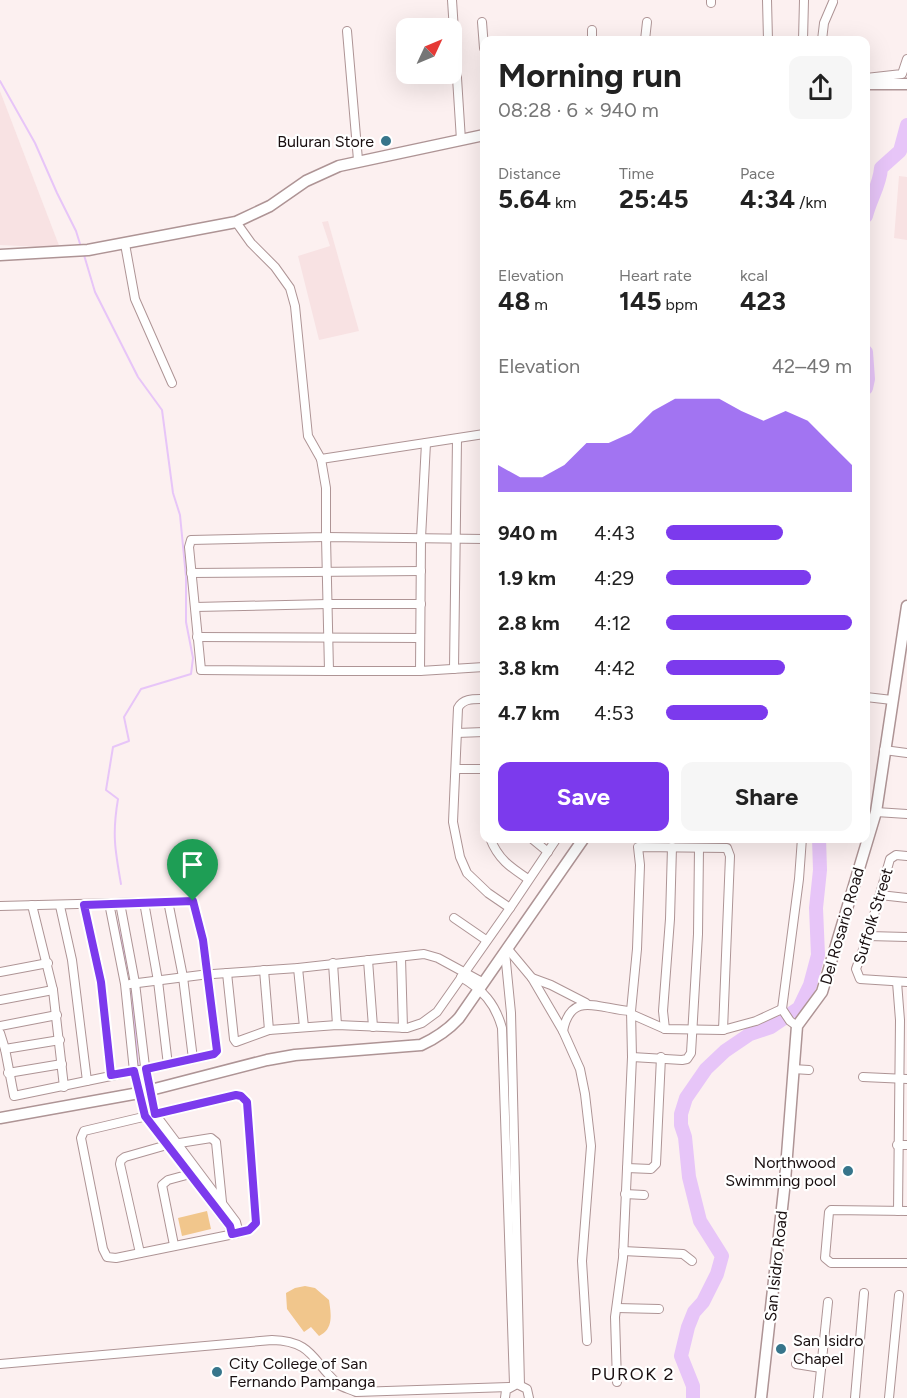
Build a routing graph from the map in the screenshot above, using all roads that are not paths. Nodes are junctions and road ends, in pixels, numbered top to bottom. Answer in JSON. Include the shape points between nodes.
{"nodes":[{"id":1,"x":452,"y":0,"type":"edge"},
{"id":2,"x":767,"y":0,"type":"edge"},
{"id":3,"x":804,"y":0,"type":"edge"},
{"id":4,"x":833,"y":2,"type":"dead end"},
{"id":5,"x":482,"y":22,"type":"dead end"},
{"id":6,"x":647,"y":22,"type":"dead end"},
{"id":7,"x":592,"y":30,"type":"dead end"},
{"id":8,"x":347,"y":31,"type":"dead end"},
{"id":9,"x":483,"y":36,"type":"edge"},
{"id":10,"x":592,"y":36,"type":"edge"},
{"id":11,"x":645,"y":36,"type":"edge"},
{"id":12,"x":768,"y":36,"type":"edge"},
{"id":13,"x":803,"y":36,"type":"edge"},
{"id":14,"x":822,"y":36,"type":"edge"},
{"id":15,"x":907,"y":59,"type":"edge"},
{"id":16,"x":870,"y":78,"type":"edge"},
{"id":17,"x":870,"y":84,"type":"edge"},
{"id":18,"x":907,"y":84,"type":"edge"},
{"id":19,"x":480,"y":136,"type":"edge"},
{"id":20,"x":461,"y":140,"type":"junction"},
{"id":21,"x":358,"y":160,"type":"junction"},
{"id":22,"x":236,"y":222,"type":"junction"},
{"id":23,"x":125,"y":244,"type":"junction"},
{"id":24,"x":0,"y":255,"type":"edge"},
{"id":25,"x":172,"y":383,"type":"dead end"},
{"id":26,"x":480,"y":435,"type":"edge"},
{"id":27,"x":457,"y":439,"type":"junction"},
{"id":28,"x":426,"y":444,"type":"junction"},
{"id":29,"x":321,"y":459,"type":"junction"},
{"id":30,"x":326,"y":537,"type":"junction"},
{"id":31,"x":421,"y":538,"type":"junction"},
{"id":32,"x":455,"y":538,"type":"junction"},
{"id":33,"x":480,"y":539,"type":"edge"},
{"id":34,"x":327,"y":571,"type":"junction"},
{"id":35,"x":421,"y":571,"type":"junction"},
{"id":36,"x":192,"y":573,"type":"junction"},
{"id":37,"x":328,"y":603,"type":"junction"},
{"id":38,"x":421,"y":604,"type":"junction"},
{"id":39,"x":907,"y":606,"type":"edge"},
{"id":40,"x":195,"y":607,"type":"junction"},
{"id":41,"x":197,"y":637,"type":"junction"},
{"id":42,"x":329,"y":638,"type":"junction"},
{"id":43,"x":420,"y":638,"type":"junction"},
{"id":44,"x":480,"y":667,"type":"edge"},
{"id":45,"x":454,"y":669,"type":"junction"},
{"id":46,"x":330,"y":671,"type":"junction"},
{"id":47,"x":420,"y":672,"type":"junction"},
{"id":48,"x":870,"y":697,"type":"edge"},
{"id":49,"x":480,"y":699,"type":"edge"},
{"id":50,"x":892,"y":700,"type":"junction"},
{"id":51,"x":480,"y":732,"type":"edge"},
{"id":52,"x":457,"y":733,"type":"junction"},
{"id":53,"x":884,"y":750,"type":"junction"},
{"id":54,"x":907,"y":753,"type":"edge"},
{"id":55,"x":457,"y":769,"type":"junction"},
{"id":56,"x":480,"y":769,"type":"edge"},
{"id":57,"x":876,"y":812,"type":"junction"},
{"id":58,"x":907,"y":814,"type":"edge"},
{"id":59,"x":870,"y":832,"type":"edge"},
{"id":60,"x":493,"y":843,"type":"edge"},
{"id":61,"x":537,"y":843,"type":"edge"},
{"id":62,"x":554,"y":843,"type":"edge"},
{"id":63,"x":581,"y":843,"type":"edge"},
{"id":64,"x":802,"y":843,"type":"edge"},
{"id":65,"x":867,"y":843,"type":"edge"},
{"id":66,"x":672,"y":847,"type":"junction"},
{"id":67,"x":699,"y":848,"type":"junction"},
{"id":68,"x":548,"y":852,"type":"junction"},
{"id":69,"x":907,"y":856,"type":"edge"},
{"id":70,"x":528,"y":879,"type":"junction"},
{"id":71,"x":880,"y":895,"type":"junction"},
{"id":72,"x":907,"y":898,"type":"edge"},
{"id":73,"x":168,"y":901,"type":"junction"},
{"id":74,"x":144,"y":902,"type":"junction"},
{"id":75,"x":110,"y":903,"type":"junction"},
{"id":76,"x":120,"y":903,"type":"junction"},
{"id":77,"x":32,"y":905,"type":"junction"},
{"id":78,"x":84,"y":905,"type":"junction"},
{"id":79,"x":0,"y":906,"type":"edge"},
{"id":80,"x":60,"y":906,"type":"junction"},
{"id":81,"x":510,"y":908,"type":"junction"},
{"id":82,"x":454,"y":918,"type":"dead end"},
{"id":83,"x":868,"y":936,"type":"junction"},
{"id":84,"x":907,"y":937,"type":"edge"},
{"id":85,"x":486,"y":940,"type":"junction"},
{"id":86,"x":506,"y":950,"type":"junction"},
{"id":87,"x":401,"y":957,"type":"junction"},
{"id":88,"x":368,"y":960,"type":"junction"},
{"id":89,"x":48,"y":963,"type":"junction"},
{"id":90,"x":333,"y":963,"type":"junction"},
{"id":91,"x":298,"y":969,"type":"junction"},
{"id":92,"x":264,"y":970,"type":"junction"},
{"id":93,"x":0,"y":972,"type":"edge"},
{"id":94,"x":227,"y":973,"type":"junction"},
{"id":95,"x":211,"y":974,"type":"junction"},
{"id":96,"x":462,"y":974,"type":"junction"},
{"id":97,"x":183,"y":977,"type":"junction"},
{"id":98,"x":532,"y":978,"type":"junction"},
{"id":99,"x":158,"y":981,"type":"junction"},
{"id":100,"x":897,"y":982,"type":"junction"},
{"id":101,"x":907,"y":982,"type":"edge"},
{"id":102,"x":135,"y":983,"type":"junction"},
{"id":103,"x":125,"y":984,"type":"junction"},
{"id":104,"x":481,"y":985,"type":"junction"},
{"id":105,"x":53,"y":990,"type":"junction"},
{"id":106,"x":0,"y":1000,"type":"edge"},
{"id":107,"x":586,"y":1003,"type":"junction"},
{"id":108,"x":783,"y":1010,"type":"junction"},
{"id":109,"x":631,"y":1013,"type":"junction"},
{"id":110,"x":57,"y":1015,"type":"junction"},
{"id":111,"x":903,"y":1021,"type":"edge"},
{"id":112,"x":794,"y":1023,"type":"junction"},
{"id":113,"x":337,"y":1025,"type":"junction"},
{"id":114,"x":0,"y":1026,"type":"edge"},
{"id":115,"x":304,"y":1027,"type":"junction"},
{"id":116,"x":372,"y":1027,"type":"junction"},
{"id":117,"x":403,"y":1028,"type":"junction"},
{"id":118,"x":665,"y":1029,"type":"junction"},
{"id":119,"x":268,"y":1030,"type":"junction"},
{"id":120,"x":723,"y":1030,"type":"junction"},
{"id":121,"x":563,"y":1031,"type":"junction"},
{"id":122,"x":692,"y":1031,"type":"junction"},
{"id":123,"x":0,"y":1033,"type":"edge"},
{"id":124,"x":60,"y":1040,"type":"junction"},
{"id":125,"x":5,"y":1049,"type":"junction"},
{"id":126,"x":632,"y":1057,"type":"junction"},
{"id":127,"x":661,"y":1057,"type":"junction"},
{"id":128,"x":193,"y":1059,"type":"junction"},
{"id":129,"x":62,"y":1064,"type":"junction"},
{"id":130,"x":168,"y":1065,"type":"junction"},
{"id":131,"x":146,"y":1069,"type":"junction"},
{"id":132,"x":793,"y":1070,"type":"junction"},
{"id":133,"x":809,"y":1070,"type":"dead end"},
{"id":134,"x":134,"y":1071,"type":"junction"},
{"id":135,"x":8,"y":1073,"type":"junction"},
{"id":136,"x":111,"y":1075,"type":"junction"},
{"id":137,"x":863,"y":1077,"type":"dead end"},
{"id":138,"x":903,"y":1079,"type":"edge"},
{"id":139,"x":87,"y":1082,"type":"junction"},
{"id":140,"x":64,"y":1087,"type":"junction"},
{"id":141,"x":144,"y":1092,"type":"junction"},
{"id":142,"x":155,"y":1114,"type":"junction"},
{"id":143,"x":145,"y":1116,"type":"junction"},
{"id":144,"x":0,"y":1118,"type":"edge"},
{"id":145,"x":178,"y":1144,"type":"junction"},
{"id":146,"x":167,"y":1145,"type":"junction"},
{"id":147,"x":897,"y":1145,"type":"junction"},
{"id":148,"x":907,"y":1145,"type":"edge"},
{"id":149,"x":627,"y":1168,"type":"junction"},
{"id":150,"x":198,"y":1173,"type":"junction"},
{"id":151,"x":190,"y":1174,"type":"junction"},
{"id":152,"x":219,"y":1176,"type":"junction"},
{"id":153,"x":207,"y":1184,"type":"junction"},
{"id":154,"x":625,"y":1194,"type":"junction"},
{"id":155,"x":644,"y":1195,"type":"dead end"},
{"id":156,"x":222,"y":1203,"type":"junction"},
{"id":157,"x":903,"y":1211,"type":"edge"},
{"id":158,"x":236,"y":1233,"type":"junction"},
{"id":159,"x":174,"y":1245,"type":"junction"},
{"id":160,"x":623,"y":1251,"type":"junction"},
{"id":161,"x":140,"y":1253,"type":"junction"},
{"id":162,"x":692,"y":1261,"type":"dead end"},
{"id":163,"x":907,"y":1263,"type":"edge"},
{"id":164,"x":864,"y":1293,"type":"dead end"},
{"id":165,"x":899,"y":1295,"type":"dead end"},
{"id":166,"x":828,"y":1302,"type":"dead end"},
{"id":167,"x":617,"y":1308,"type":"junction"},
{"id":168,"x":659,"y":1309,"type":"dead end"},
{"id":169,"x":587,"y":1341,"type":"dead end"},
{"id":170,"x":0,"y":1364,"type":"edge"},
{"id":171,"x":796,"y":1364,"type":"dead end"},
{"id":172,"x":821,"y":1368,"type":"junction"},
{"id":173,"x":617,"y":1382,"type":"dead end"},
{"id":174,"x":515,"y":1385,"type":"junction"},
{"id":175,"x":504,"y":1398,"type":"edge"},
{"id":176,"x":529,"y":1398,"type":"edge"},
{"id":177,"x":761,"y":1398,"type":"edge"},
{"id":178,"x":818,"y":1398,"type":"edge"},
{"id":179,"x":855,"y":1398,"type":"edge"},
{"id":180,"x":889,"y":1398,"type":"edge"}],
"edges":[{"from":1,"to":20,"type":"street"},
{"from":2,"to":12,"type":"street"},
{"from":3,"to":13,"type":"street"},
{"from":4,"to":14,"type":"street"},
{"from":5,"to":9,"type":"street"},
{"from":6,"to":11,"type":"street"},
{"from":7,"to":10,"type":"street"},
{"from":8,"to":21,"type":"street"},
{"from":15,"to":16,"type":"street","via":[[902,74]]},
{"from":17,"to":18,"type":"main road"},
{"from":19,"to":20,"type":"main road"},
{"from":20,"to":21,"type":"main road"},
{"from":21,"to":22,"type":"main road","via":[[322,172],[263,210]]},
{"from":22,"to":23,"type":"main road"},
{"from":22,"to":29,"type":"street","via":[[290,288],[308,436]]},
{"from":23,"to":24,"type":"main road","via":[[75,252]]},
{"from":23,"to":25,"type":"street","via":[[135,299]]},
{"from":26,"to":27,"type":"street"},
{"from":27,"to":28,"type":"street"},
{"from":27,"to":32,"type":"street"},
{"from":28,"to":29,"type":"street"},
{"from":28,"to":31,"type":"street"},
{"from":29,"to":30,"type":"street","via":[[326,488]]},
{"from":30,"to":31,"type":"street"},
{"from":30,"to":34,"type":"street"},
{"from":30,"to":36,"type":"street","via":[[190,540]]},
{"from":31,"to":32,"type":"street"},
{"from":31,"to":35,"type":"street"},
{"from":32,"to":33,"type":"street"},
{"from":32,"to":45,"type":"street"},
{"from":34,"to":35,"type":"street"},
{"from":34,"to":36,"type":"street"},
{"from":34,"to":37,"type":"street"},
{"from":35,"to":38,"type":"street"},
{"from":36,"to":40,"type":"street"},
{"from":37,"to":38,"type":"street"},
{"from":37,"to":40,"type":"street"},
{"from":37,"to":42,"type":"street"},
{"from":38,"to":43,"type":"street"},
{"from":39,"to":50,"type":"main road","name":"Del Rosario Road"},
{"from":40,"to":41,"type":"street"},
{"from":41,"to":42,"type":"street"},
{"from":41,"to":46,"type":"street","via":[[199,667],[204,671]]},
{"from":42,"to":43,"type":"street"},
{"from":42,"to":46,"type":"street"},
{"from":43,"to":47,"type":"street"},
{"from":44,"to":45,"type":"street"},
{"from":45,"to":47,"type":"street"},
{"from":46,"to":47,"type":"street"},
{"from":48,"to":50,"type":"street"},
{"from":49,"to":52,"type":"street","via":[[461,703]]},
{"from":50,"to":53,"type":"main road","name":"Del Rosario Road"},
{"from":51,"to":52,"type":"street"},
{"from":52,"to":55,"type":"street"},
{"from":53,"to":54,"type":"street"},
{"from":53,"to":57,"type":"main road","name":"Del Rosario Road"},
{"from":55,"to":56,"type":"street"},
{"from":55,"to":81,"type":"street","via":[[453,822],[460,857],[467,873]]},
{"from":57,"to":58,"type":"street"},
{"from":57,"to":59,"type":"main road","name":"Del Rosario Road"},
{"from":60,"to":70,"type":"street","via":[[508,866]]},
{"from":61,"to":68,"type":"street"},
{"from":62,"to":68,"type":"street"},
{"from":63,"to":86,"type":"main road"},
{"from":64,"to":108,"type":"street"},
{"from":65,"to":112,"type":"main road","name":"Del Rosario Road","via":[[822,992]]},
{"from":66,"to":67,"type":"street"},
{"from":66,"to":109,"type":"street","via":[[638,847],[637,949]]},
{"from":66,"to":118,"type":"street"},
{"from":67,"to":120,"type":"street","via":[[723,848],[730,852]]},
{"from":67,"to":122,"type":"street"},
{"from":68,"to":70,"type":"street"},
{"from":69,"to":71,"type":"street","name":"Suffolk Street","via":[[890,859]]},
{"from":70,"to":81,"type":"street"},
{"from":71,"to":72,"type":"street"},
{"from":71,"to":83,"type":"street","name":"Suffolk Street"},
{"from":73,"to":74,"type":"street"},
{"from":73,"to":95,"type":"street","via":[[193,901]]},
{"from":73,"to":97,"type":"street"},
{"from":74,"to":76,"type":"street"},
{"from":74,"to":99,"type":"street"},
{"from":75,"to":76,"type":"street"},
{"from":75,"to":78,"type":"street"},
{"from":75,"to":103,"type":"street"},
{"from":76,"to":102,"type":"street"},
{"from":77,"to":79,"type":"street"},
{"from":77,"to":80,"type":"street"},
{"from":77,"to":89,"type":"street"},
{"from":78,"to":80,"type":"street"},
{"from":78,"to":136,"type":"street","via":[[101,982]]},
{"from":80,"to":139,"type":"street","via":[[72,960]]},
{"from":81,"to":85,"type":"street"},
{"from":82,"to":85,"type":"street"},
{"from":83,"to":84,"type":"street"},
{"from":83,"to":100,"type":"street","name":"Suffolk Street","via":[[856,969],[858,977]]},
{"from":85,"to":96,"type":"street"},
{"from":86,"to":98,"type":"street"},
{"from":86,"to":104,"type":"main road"},
{"from":86,"to":174,"type":"street","via":[[511,1013]]},
{"from":87,"to":88,"type":"street"},
{"from":87,"to":96,"type":"street","via":[[433,956]]},
{"from":87,"to":117,"type":"street"},
{"from":88,"to":90,"type":"street"},
{"from":88,"to":116,"type":"street"},
{"from":89,"to":93,"type":"street"},
{"from":89,"to":105,"type":"street"},
{"from":90,"to":91,"type":"street"},
{"from":90,"to":113,"type":"street"},
{"from":91,"to":92,"type":"street"},
{"from":91,"to":115,"type":"street"},
{"from":92,"to":94,"type":"street"},
{"from":92,"to":119,"type":"street"},
{"from":94,"to":95,"type":"street"},
{"from":94,"to":119,"type":"street","via":[[236,1042]]},
{"from":95,"to":97,"type":"street"},
{"from":95,"to":128,"type":"street","via":[[216,1053]]},
{"from":96,"to":104,"type":"street"},
{"from":96,"to":117,"type":"street","via":[[436,1012],[422,1023]]},
{"from":97,"to":99,"type":"street"},
{"from":97,"to":128,"type":"street"},
{"from":98,"to":107,"type":"street"},
{"from":98,"to":121,"type":"street"},
{"from":99,"to":102,"type":"street"},
{"from":99,"to":130,"type":"street"},
{"from":100,"to":101,"type":"street","name":"Suffolk Street"},
{"from":100,"to":111,"type":"street"},
{"from":102,"to":103,"type":"street"},
{"from":102,"to":131,"type":"street"},
{"from":103,"to":134,"type":"street"},
{"from":104,"to":141,"type":"main road","via":[[450,1028],[421,1045],[267,1059]]},
{"from":104,"to":174,"type":"street","via":[[502,1028]]},
{"from":105,"to":106,"type":"street"},
{"from":105,"to":110,"type":"street"},
{"from":107,"to":109,"type":"street"},
{"from":107,"to":121,"type":"street","via":[[572,1010]]},
{"from":108,"to":112,"type":"street"},
{"from":108,"to":120,"type":"street"},
{"from":109,"to":118,"type":"street"},
{"from":109,"to":126,"type":"street"},
{"from":110,"to":114,"type":"street"},
{"from":110,"to":124,"type":"street"},
{"from":111,"to":138,"type":"street"},
{"from":112,"to":132,"type":"main road","name":"San Isidro Road"},
{"from":113,"to":115,"type":"street"},
{"from":113,"to":116,"type":"street"},
{"from":115,"to":119,"type":"street"},
{"from":116,"to":117,"type":"street"},
{"from":118,"to":122,"type":"street"},
{"from":120,"to":122,"type":"street"},
{"from":121,"to":169,"type":"street","via":[[579,1069],[591,1146],[582,1261]]},
{"from":122,"to":127,"type":"street","via":[[687,1059]]},
{"from":123,"to":125,"type":"street"},
{"from":124,"to":125,"type":"street"},
{"from":124,"to":129,"type":"street"},
{"from":125,"to":135,"type":"street"},
{"from":126,"to":127,"type":"street"},
{"from":126,"to":149,"type":"street"},
{"from":127,"to":149,"type":"street","via":[[656,1164],[651,1169]]},
{"from":128,"to":130,"type":"street"},
{"from":129,"to":135,"type":"street"},
{"from":129,"to":140,"type":"street"},
{"from":130,"to":131,"type":"street"},
{"from":131,"to":134,"type":"street"},
{"from":131,"to":141,"type":"street"},
{"from":132,"to":133,"type":"street"},
{"from":132,"to":177,"type":"main road","name":"San Isidro Road"},
{"from":134,"to":136,"type":"street"},
{"from":134,"to":141,"type":"street"},
{"from":135,"to":140,"type":"street","via":[[14,1096]]},
{"from":136,"to":139,"type":"street"},
{"from":137,"to":138,"type":"street"},
{"from":138,"to":147,"type":"street"},
{"from":139,"to":140,"type":"street"},
{"from":141,"to":142,"type":"street"},
{"from":141,"to":143,"type":"street"},
{"from":141,"to":144,"type":"main road"},
{"from":142,"to":143,"type":"street"},
{"from":142,"to":145,"type":"street"},
{"from":142,"to":158,"type":"street","via":[[236,1095],[247,1102],[256,1223],[249,1230]]},
{"from":143,"to":146,"type":"street"},
{"from":143,"to":161,"type":"street","via":[[89,1129],[81,1137],[104,1254],[110,1259]]},
{"from":145,"to":146,"type":"street"},
{"from":145,"to":150,"type":"street"},
{"from":145,"to":152,"type":"street","via":[[211,1138],[216,1142]]},
{"from":146,"to":151,"type":"street"},
{"from":146,"to":161,"type":"street","via":[[121,1160]]},
{"from":147,"to":148,"type":"street"},
{"from":147,"to":157,"type":"street"},
{"from":149,"to":154,"type":"street"},
{"from":150,"to":151,"type":"street"},
{"from":150,"to":153,"type":"street"},
{"from":151,"to":158,"type":"street"},
{"from":151,"to":159,"type":"street","via":[[162,1185]]},
{"from":152,"to":153,"type":"street"},
{"from":152,"to":156,"type":"street"},
{"from":153,"to":156,"type":"street"},
{"from":154,"to":155,"type":"street"},
{"from":154,"to":160,"type":"street"},
{"from":156,"to":158,"type":"street","via":[[236,1222]]},
{"from":157,"to":163,"type":"street","via":[[831,1210],[825,1258],[829,1262]]},
{"from":158,"to":159,"type":"street"},
{"from":159,"to":161,"type":"street"},
{"from":160,"to":162,"type":"street","via":[[683,1254]]},
{"from":160,"to":167,"type":"street"},
{"from":164,"to":179,"type":"street"},
{"from":165,"to":180,"type":"street"},
{"from":166,"to":172,"type":"street"},
{"from":167,"to":168,"type":"street"},
{"from":167,"to":173,"type":"street"},
{"from":170,"to":174,"type":"street","via":[[289,1341],[316,1358],[340,1386],[356,1392]]},
{"from":171,"to":172,"type":"street"},
{"from":172,"to":178,"type":"street"},
{"from":174,"to":175,"type":"street"},
{"from":174,"to":176,"type":"street","via":[[526,1389]]}]}
